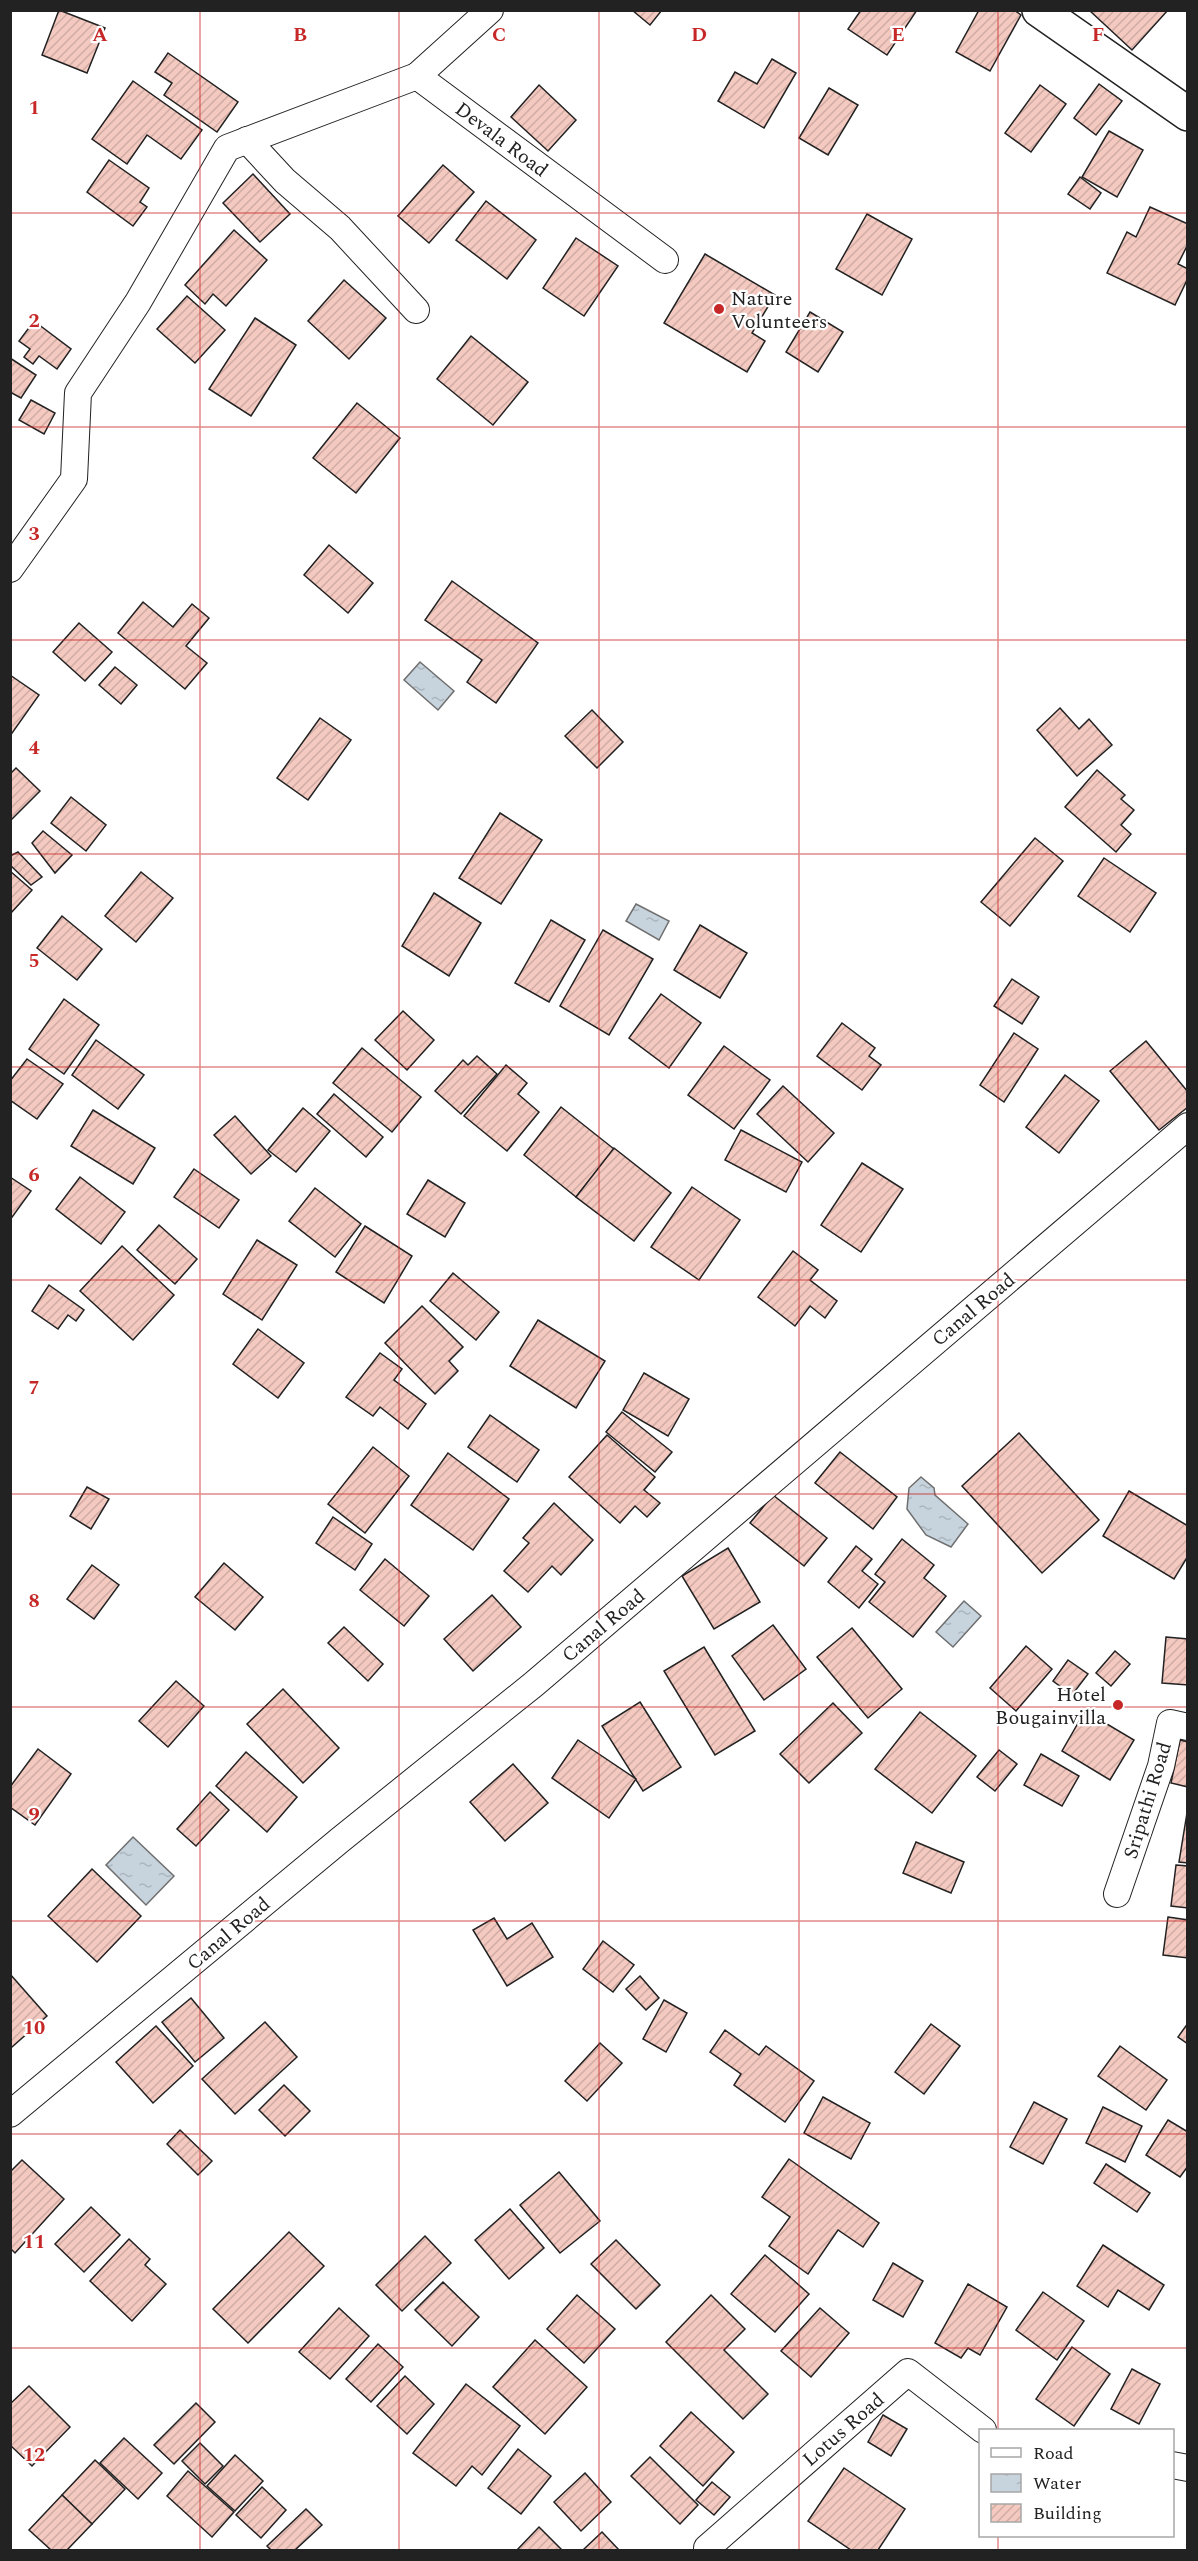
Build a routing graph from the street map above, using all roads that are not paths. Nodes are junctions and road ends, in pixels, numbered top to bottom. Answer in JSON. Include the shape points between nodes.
{"nodes":[{"id":1,"x":490,"y":10,"type":"edge"},
{"id":2,"x":1039,"y":10,"type":"edge"},
{"id":3,"x":417,"y":76,"type":"junction"},
{"id":4,"x":1188,"y":114,"type":"edge"},
{"id":5,"x":247,"y":140,"type":"junction"},
{"id":6,"x":665,"y":260,"type":"dead end"},
{"id":7,"x":416,"y":310,"type":"dead end"},
{"id":8,"x":10,"y":569,"type":"edge"},
{"id":9,"x":1188,"y":1126,"type":"edge"},
{"id":10,"x":1188,"y":1727,"type":"edge"},
{"id":11,"x":1117,"y":1894,"type":"dead end"},
{"id":12,"x":10,"y":2114,"type":"edge"},
{"id":13,"x":982,"y":2429,"type":"edge"},
{"id":14,"x":708,"y":2550,"type":"edge"}],
"edges":[{"from":1,"to":3,"type":"street"},
{"from":2,"to":4,"type":"main road"},
{"from":3,"to":5,"type":"street"},
{"from":3,"to":6,"type":"street","name":"Devala Road"},
{"from":5,"to":7,"type":"street","via":[[285,181],[340,228]]},
{"from":5,"to":8,"type":"street","via":[[228,148],[138,302],[78,393],[74,479]]},
{"from":9,"to":12,"type":"street","name":"Canal Road","via":[[534,1684]]},
{"from":10,"to":11,"type":"street","name":"Sripathi Road","via":[[1170,1723],[1161,1766]]},
{"from":13,"to":14,"type":"street","name":"Lotus Road","via":[[908,2372]]}]}
